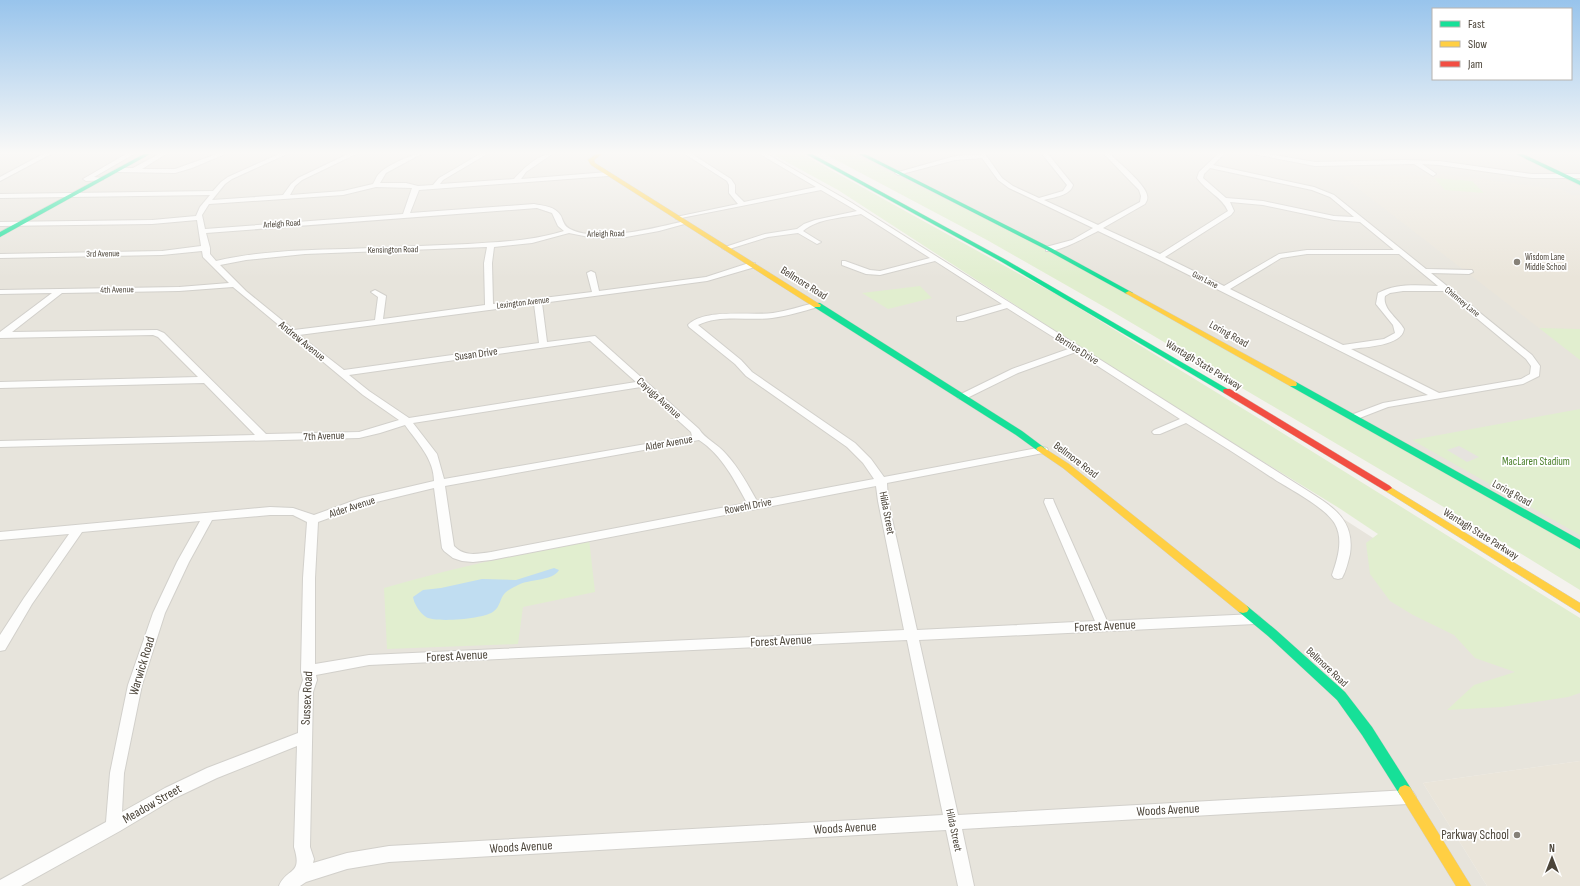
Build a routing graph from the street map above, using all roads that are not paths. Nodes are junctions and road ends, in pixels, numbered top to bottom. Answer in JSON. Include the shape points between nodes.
{"nodes":[{"id":1,"x":48,"y":195,"type":"edge"},
{"id":2,"x":73,"y":195,"type":"edge"},
{"id":3,"x":213,"y":195,"type":"edge"},
{"id":4,"x":309,"y":195,"type":"edge"},
{"id":5,"x":413,"y":195,"type":"edge"},
{"id":6,"x":642,"y":195,"type":"edge"},
{"id":7,"x":734,"y":195,"type":"edge"},
{"id":8,"x":785,"y":195,"type":"edge"},
{"id":9,"x":834,"y":195,"type":"edge"},
{"id":10,"x":884,"y":195,"type":"edge"},
{"id":11,"x":896,"y":195,"type":"edge"},
{"id":12,"x":944,"y":195,"type":"edge"},
{"id":13,"x":1029,"y":195,"type":"edge"},
{"id":14,"x":1054,"y":195,"type":"edge"},
{"id":15,"x":1145,"y":195,"type":"edge"},
{"id":16,"x":1218,"y":195,"type":"edge"},
{"id":17,"x":1331,"y":195,"type":"edge"},
{"id":18,"x":0,"y":196,"type":"edge"},
{"id":19,"x":285,"y":197,"type":"joint"},
{"id":20,"x":1038,"y":200,"type":"junction"},
{"id":21,"x":1223,"y":200,"type":"junction"},
{"id":22,"x":209,"y":202,"type":"junction"},
{"id":23,"x":742,"y":204,"type":"junction"},
{"id":24,"x":862,"y":212,"type":"junction"},
{"id":25,"x":406,"y":215,"type":"junction"},
{"id":26,"x":200,"y":218,"type":"junction"},
{"id":27,"x":681,"y":220,"type":"junction"},
{"id":28,"x":1361,"y":220,"type":"junction"},
{"id":29,"x":0,"y":224,"type":"edge"},
{"id":30,"x":21,"y":224,"type":"junction"},
{"id":31,"x":1099,"y":228,"type":"junction"},
{"id":32,"x":202,"y":231,"type":"junction"},
{"id":33,"x":570,"y":231,"type":"junction"},
{"id":34,"x":799,"y":231,"type":"junction"},
{"id":35,"x":0,"y":235,"type":"edge"},
{"id":36,"x":817,"y":242,"type":"dead end"},
{"id":37,"x":491,"y":244,"type":"junction"},
{"id":38,"x":206,"y":248,"type":"junction"},
{"id":39,"x":726,"y":248,"type":"junction"},
{"id":40,"x":1049,"y":249,"type":"junction"},
{"id":41,"x":1401,"y":252,"type":"junction"},
{"id":42,"x":0,"y":256,"type":"edge"},
{"id":43,"x":1160,"y":257,"type":"junction"},
{"id":44,"x":936,"y":259,"type":"junction"},
{"id":45,"x":845,"y":263,"type":"dead end"},
{"id":46,"x":215,"y":264,"type":"junction"},
{"id":47,"x":752,"y":265,"type":"junction"},
{"id":48,"x":1424,"y":272,"type":"junction"},
{"id":49,"x":1469,"y":272,"type":"dead end"},
{"id":50,"x":591,"y":273,"type":"dead end"},
{"id":51,"x":234,"y":285,"type":"junction"},
{"id":52,"x":1224,"y":289,"type":"junction"},
{"id":53,"x":1446,"y":289,"type":"junction"},
{"id":54,"x":60,"y":291,"type":"junction"},
{"id":55,"x":0,"y":292,"type":"edge"},
{"id":56,"x":375,"y":292,"type":"dead end"},
{"id":57,"x":596,"y":293,"type":"junction"},
{"id":58,"x":538,"y":301,"type":"junction"},
{"id":59,"x":815,"y":305,"type":"junction"},
{"id":60,"x":1008,"y":305,"type":"junction"},
{"id":61,"x":489,"y":307,"type":"junction"},
{"id":62,"x":960,"y":319,"type":"dead end"},
{"id":63,"x":379,"y":321,"type":"junction"},
{"id":64,"x":292,"y":333,"type":"junction"},
{"id":65,"x":1,"y":336,"type":"edge"},
{"id":66,"x":543,"y":345,"type":"junction"},
{"id":67,"x":1342,"y":348,"type":"junction"},
{"id":68,"x":605,"y":349,"type":"joint"},
{"id":69,"x":1077,"y":349,"type":"junction"},
{"id":70,"x":343,"y":373,"type":"junction"},
{"id":71,"x":205,"y":380,"type":"junction"},
{"id":72,"x":643,"y":384,"type":"junction"},
{"id":73,"x":0,"y":385,"type":"edge"},
{"id":74,"x":1438,"y":396,"type":"junction"},
{"id":75,"x":962,"y":397,"type":"junction"},
{"id":76,"x":1354,"y":417,"type":"junction"},
{"id":77,"x":1187,"y":419,"type":"junction"},
{"id":78,"x":407,"y":421,"type":"junction"},
{"id":79,"x":1157,"y":432,"type":"dead end"},
{"id":80,"x":702,"y":437,"type":"junction"},
{"id":81,"x":263,"y":438,"type":"junction"},
{"id":82,"x":0,"y":444,"type":"edge"},
{"id":83,"x":1042,"y":450,"type":"junction"},
{"id":84,"x":881,"y":481,"type":"junction"},
{"id":85,"x":438,"y":484,"type":"junction"},
{"id":86,"x":1049,"y":502,"type":"dead end"},
{"id":87,"x":754,"y":505,"type":"junction"},
{"id":88,"x":208,"y":517,"type":"junction"},
{"id":89,"x":312,"y":520,"type":"junction"},
{"id":90,"x":78,"y":529,"type":"junction"},
{"id":91,"x":0,"y":536,"type":"edge"},
{"id":92,"x":1580,"y":545,"type":"edge"},
{"id":93,"x":1497,"y":546,"type":"dead end"},
{"id":94,"x":453,"y":554,"type":"joint"},
{"id":95,"x":1338,"y":575,"type":"dead end"},
{"id":96,"x":1580,"y":609,"type":"edge"},
{"id":97,"x":1255,"y":619,"type":"junction"},
{"id":98,"x":1103,"y":626,"type":"junction"},
{"id":99,"x":912,"y":635,"type":"junction"},
{"id":100,"x":0,"y":646,"type":"edge"},
{"id":101,"x":308,"y":671,"type":"junction"},
{"id":102,"x":305,"y":737,"type":"junction"},
{"id":103,"x":1408,"y":797,"type":"junction"},
{"id":104,"x":952,"y":822,"type":"junction"},
{"id":105,"x":114,"y":826,"type":"junction"},
{"id":106,"x":301,"y":875,"type":"junction"},
{"id":107,"x":5,"y":886,"type":"edge"},
{"id":108,"x":287,"y":886,"type":"edge"},
{"id":109,"x":966,"y":886,"type":"edge"},
{"id":110,"x":1464,"y":886,"type":"edge"}],
"edges":[{"from":1,"to":18,"type":"street"},
{"from":2,"to":30,"type":"main road"},
{"from":3,"to":22,"type":"street"},
{"from":4,"to":19,"type":"street"},
{"from":5,"to":25,"type":"street"},
{"from":6,"to":27,"type":"main road","name":"Bellmore Road"},
{"from":7,"to":23,"type":"street"},
{"from":8,"to":23,"type":"street","name":"Arleigh Road"},
{"from":9,"to":24,"type":"street","name":"Bernice Drive"},
{"from":10,"to":96,"type":"main road","name":"Wantagh State Parkway","via":[[985,250],[1117,327]]},
{"from":11,"to":93,"type":"main road","name":"Wantagh State Parkway","via":[[1072,292]]},
{"from":12,"to":40,"type":"main road","name":"Loring Road"},
{"from":13,"to":20,"type":"street","name":"Gun Lane"},
{"from":14,"to":20,"type":"street"},
{"from":15,"to":31,"type":"street","via":[[1140,205]]},
{"from":16,"to":21,"type":"street"},
{"from":17,"to":28,"type":"street","name":"Chimney Lane"},
{"from":19,"to":22,"type":"street"},
{"from":20,"to":31,"type":"street","name":"Gun Lane"},
{"from":21,"to":28,"type":"street","via":[[1263,203],[1334,218]]},
{"from":21,"to":43,"type":"street","via":[[1230,206],[1229,214]]},
{"from":22,"to":26,"type":"street","via":[[203,207]]},
{"from":23,"to":27,"type":"street","name":"Arleigh Road"},
{"from":24,"to":34,"type":"street","via":[[817,222]]},
{"from":24,"to":44,"type":"street","name":"Bernice Drive"},
{"from":25,"to":32,"type":"street","name":"Arleigh Road"},
{"from":25,"to":33,"type":"street","name":"Arleigh Road","via":[[534,206],[554,212],[560,224]]},
{"from":26,"to":30,"type":"street","via":[[152,222]]},
{"from":26,"to":32,"type":"street","name":"Andrew Avenue"},
{"from":27,"to":33,"type":"street","name":"Arleigh Road","via":[[653,231],[588,235]]},
{"from":27,"to":39,"type":"main road","name":"Bellmore Road"},
{"from":28,"to":41,"type":"street","name":"Chimney Lane"},
{"from":29,"to":30,"type":"street"},
{"from":30,"to":35,"type":"main road"},
{"from":31,"to":40,"type":"street","via":[[1074,241]]},
{"from":31,"to":43,"type":"street","name":"Gun Lane"},
{"from":32,"to":38,"type":"street","name":"Andrew Avenue"},
{"from":33,"to":37,"type":"street","name":"Kensington Road","via":[[535,240]]},
{"from":34,"to":36,"type":"street"},
{"from":34,"to":39,"type":"street","via":[[768,235]]},
{"from":37,"to":46,"type":"street","name":"Kensington Road","via":[[425,250],[302,252],[250,257]]},
{"from":37,"to":61,"type":"street","via":[[488,263]]},
{"from":38,"to":42,"type":"street","name":"3rd Avenue","via":[[162,253]]},
{"from":38,"to":46,"type":"street","name":"Andrew Avenue","via":[[206,255]]},
{"from":39,"to":47,"type":"main road","name":"Bellmore Road"},
{"from":40,"to":76,"type":"main road","name":"Loring Road"},
{"from":41,"to":48,"type":"street","name":"Chimney Lane"},
{"from":41,"to":52,"type":"street","via":[[1286,254]]},
{"from":43,"to":52,"type":"street","name":"Gun Lane"},
{"from":44,"to":45,"type":"street","via":[[880,273],[869,272]]},
{"from":44,"to":60,"type":"street","name":"Bernice Drive"},
{"from":46,"to":51,"type":"street","name":"Andrew Avenue"},
{"from":47,"to":57,"type":"street","name":"Lexington Avenue","via":[[707,279]]},
{"from":47,"to":59,"type":"main road","name":"Bellmore Road"},
{"from":48,"to":49,"type":"street"},
{"from":48,"to":53,"type":"street","name":"Chimney Lane"},
{"from":50,"to":57,"type":"street"},
{"from":51,"to":54,"type":"street","name":"4th Avenue","via":[[179,289]]},
{"from":51,"to":64,"type":"street","name":"Andrew Avenue"},
{"from":52,"to":67,"type":"street","name":"Gun Lane"},
{"from":53,"to":67,"type":"street","via":[[1400,289],[1384,293],[1380,302],[1397,322],[1399,333],[1394,338]]},
{"from":53,"to":74,"type":"street","name":"Chimney Lane","via":[[1529,357],[1537,370],[1534,376],[1523,381]]},
{"from":54,"to":55,"type":"street","name":"4th Avenue"},
{"from":54,"to":65,"type":"street"},
{"from":56,"to":63,"type":"street","via":[[382,296]]},
{"from":57,"to":58,"type":"street","name":"Lexington Avenue"},
{"from":58,"to":61,"type":"street","name":"Lexington Avenue"},
{"from":58,"to":66,"type":"street"},
{"from":59,"to":75,"type":"main road","name":"Bellmore Road"},
{"from":59,"to":84,"type":"street","name":"Hilda Street","via":[[772,316],[723,316],[692,324],[749,374],[851,445],[867,461]]},
{"from":60,"to":62,"type":"street"},
{"from":60,"to":69,"type":"street","name":"Bernice Drive"},
{"from":61,"to":63,"type":"street","name":"Lexington Avenue"},
{"from":63,"to":64,"type":"street","name":"Lexington Avenue"},
{"from":64,"to":70,"type":"street","name":"Andrew Avenue"},
{"from":65,"to":71,"type":"street","via":[[154,332]]},
{"from":66,"to":68,"type":"street","name":"Susan Drive","via":[[592,338]]},
{"from":66,"to":70,"type":"street","name":"Susan Drive"},
{"from":67,"to":74,"type":"street","name":"Gun Lane"},
{"from":68,"to":72,"type":"street","name":"Cayuga Avenue"},
{"from":69,"to":75,"type":"street","via":[[1014,371]]},
{"from":69,"to":77,"type":"street","name":"Bernice Drive"},
{"from":70,"to":78,"type":"street","name":"Andrew Avenue","via":[[366,393]]},
{"from":71,"to":73,"type":"street"},
{"from":71,"to":81,"type":"street"},
{"from":72,"to":78,"type":"street","name":"7th Avenue"},
{"from":72,"to":80,"type":"street","name":"Cayuga Avenue"},
{"from":74,"to":76,"type":"street","name":"Chimney Lane","via":[[1380,407]]},
{"from":75,"to":83,"type":"main road","name":"Bellmore Road"},
{"from":76,"to":92,"type":"main road","name":"Loring Road"},
{"from":77,"to":79,"type":"street"},
{"from":77,"to":95,"type":"street","name":"Bernice Drive","via":[[1334,514],[1341,524],[1344,535],[1344,554]]},
{"from":78,"to":81,"type":"street","name":"7th Avenue","via":[[359,435]]},
{"from":78,"to":85,"type":"street","name":"Andrew Avenue","via":[[432,454],[439,475]]},
{"from":80,"to":85,"type":"street","name":"Alder Avenue"},
{"from":80,"to":87,"type":"street","name":"Cayuga Avenue","via":[[727,462]]},
{"from":81,"to":82,"type":"street","name":"7th Avenue"},
{"from":83,"to":84,"type":"street","name":"Rowehl Drive"},
{"from":83,"to":97,"type":"main road","name":"Bellmore Road","via":[[1066,466]]},
{"from":84,"to":87,"type":"street","name":"Rowehl Drive"},
{"from":84,"to":99,"type":"street","name":"Hilda Street"},
{"from":85,"to":89,"type":"street","name":"Alder Avenue","via":[[365,501]]},
{"from":85,"to":94,"type":"street","name":"Andrew Avenue","via":[[448,548]]},
{"from":86,"to":98,"type":"street"},
{"from":87,"to":94,"type":"street","name":"Rowehl Drive","via":[[491,556],[466,559]]},
{"from":88,"to":89,"type":"street","via":[[293,511]]},
{"from":88,"to":90,"type":"street"},
{"from":88,"to":105,"type":"street","name":"Warwick Road","via":[[159,613],[135,685],[117,773]]},
{"from":89,"to":101,"type":"street","name":"Sussex Road"},
{"from":90,"to":91,"type":"street"},
{"from":90,"to":100,"type":"street"},
{"from":97,"to":98,"type":"street","name":"Forest Avenue"},
{"from":97,"to":103,"type":"main road","name":"Bellmore Road","via":[[1341,696]]},
{"from":98,"to":99,"type":"street","name":"Forest Avenue"},
{"from":99,"to":101,"type":"street","name":"Forest Avenue","via":[[369,660]]},
{"from":99,"to":104,"type":"street","name":"Hilda Street"},
{"from":101,"to":102,"type":"street","name":"Sussex Road","via":[[310,680],[306,692]]},
{"from":102,"to":105,"type":"street","name":"Meadow Street","via":[[212,773],[170,793]]},
{"from":102,"to":106,"type":"street","name":"Sussex Road","via":[[302,847],[306,859]]},
{"from":103,"to":104,"type":"street","name":"Woods Avenue"},
{"from":103,"to":110,"type":"main road","name":"Bellmore Road"},
{"from":104,"to":106,"type":"street","name":"Woods Avenue","via":[[389,854]]},
{"from":104,"to":109,"type":"street","name":"Hilda Street"},
{"from":105,"to":107,"type":"street","name":"Meadow Street"},
{"from":106,"to":108,"type":"street","name":"Woods Avenue"}]}
